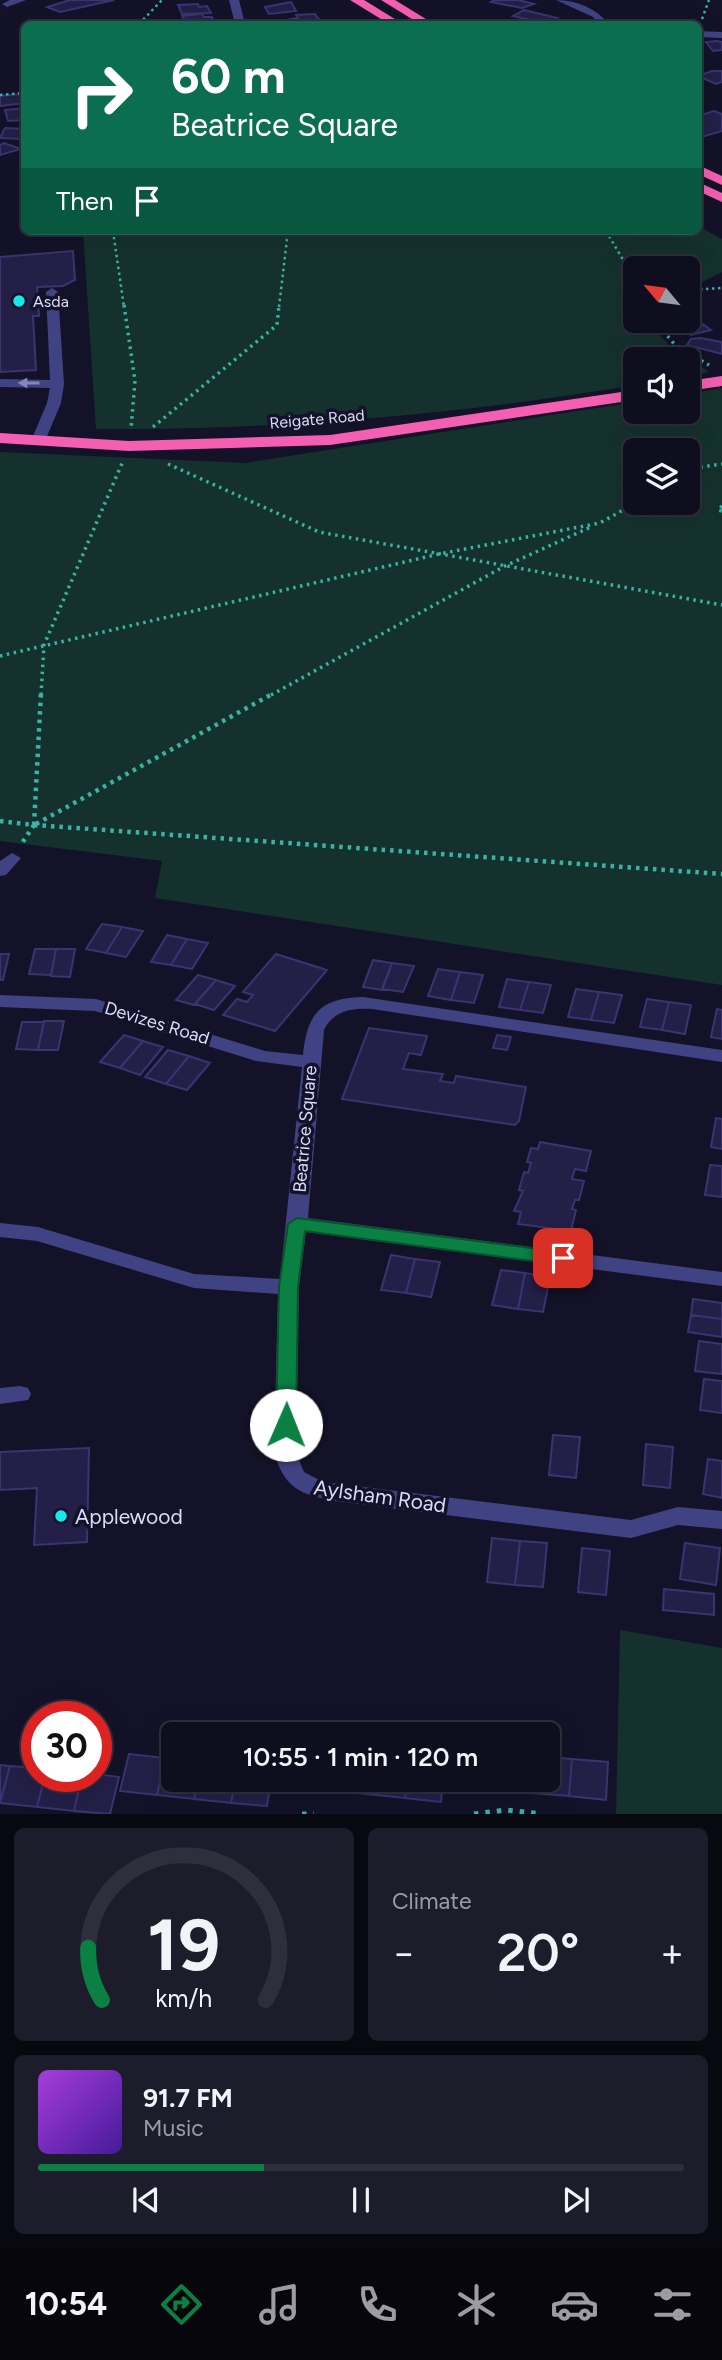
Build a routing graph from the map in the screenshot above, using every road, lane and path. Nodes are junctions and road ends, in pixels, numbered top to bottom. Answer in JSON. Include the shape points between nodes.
{"nodes":[{"id":1,"x":21,"y":0,"type":"edge"},
{"id":2,"x":162,"y":0,"type":"edge"},
{"id":3,"x":234,"y":0,"type":"edge"},
{"id":4,"x":356,"y":0,"type":"edge"},
{"id":5,"x":387,"y":0,"type":"edge"},
{"id":6,"x":561,"y":0,"type":"edge"},
{"id":7,"x":709,"y":0,"type":"edge"},
{"id":8,"x":7,"y":4,"type":"dead end"},
{"id":9,"x":142,"y":21,"type":"edge"},
{"id":10,"x":239,"y":21,"type":"edge"},
{"id":11,"x":392,"y":21,"type":"edge"},
{"id":12,"x":423,"y":21,"type":"edge"},
{"id":13,"x":601,"y":21,"type":"edge"},
{"id":14,"x":702,"y":21,"type":"edge"},
{"id":15,"x":702,"y":32,"type":"edge"},
{"id":16,"x":722,"y":35,"type":"edge"},
{"id":17,"x":21,"y":93,"type":"edge"},
{"id":18,"x":0,"y":95,"type":"edge"},
{"id":19,"x":702,"y":171,"type":"edge"},
{"id":20,"x":722,"y":181,"type":"edge"},
{"id":21,"x":702,"y":188,"type":"edge"},
{"id":22,"x":722,"y":198,"type":"edge"},
{"id":23,"x":114,"y":235,"type":"edge"},
{"id":24,"x":290,"y":235,"type":"edge"},
{"id":25,"x":608,"y":235,"type":"edge"},
{"id":26,"x":623,"y":260,"type":"edge"},
{"id":27,"x":722,"y":288,"type":"edge"},
{"id":28,"x":700,"y":289,"type":"edge"},
{"id":29,"x":52,"y":292,"type":"dead end"},
{"id":30,"x":665,"y":333,"type":"edge"},
{"id":31,"x":710,"y":366,"type":"dead end"},
{"id":32,"x":722,"y":381,"type":"edge"},
{"id":33,"x":0,"y":383,"type":"edge"},
{"id":34,"x":57,"y":384,"type":"junction"},
{"id":35,"x":700,"y":384,"type":"edge"},
{"id":36,"x":623,"y":397,"type":"edge"},
{"id":37,"x":0,"y":438,"type":"edge"},
{"id":38,"x":38,"y":441,"type":"junction"},
{"id":39,"x":129,"y":446,"type":"junction"},
{"id":40,"x":167,"y":463,"type":"dead end"},
{"id":41,"x":722,"y":464,"type":"edge"},
{"id":42,"x":700,"y":468,"type":"edge"},
{"id":43,"x":623,"y":510,"type":"edge"},
{"id":44,"x":600,"y":523,"type":"junction"},
{"id":45,"x":439,"y":554,"type":"junction"},
{"id":46,"x":505,"y":566,"type":"junction"},
{"id":47,"x":722,"y":605,"type":"edge"},
{"id":48,"x":44,"y":645,"type":"junction"},
{"id":49,"x":0,"y":656,"type":"edge"},
{"id":50,"x":0,"y":821,"type":"edge"},
{"id":51,"x":34,"y":825,"type":"junction"},
{"id":52,"x":6,"y":864,"type":"edge"},
{"id":53,"x":722,"y":874,"type":"edge"},
{"id":54,"x":0,"y":1001,"type":"edge"},
{"id":55,"x":722,"y":1056,"type":"edge"},
{"id":56,"x":311,"y":1062,"type":"junction"},
{"id":57,"x":297,"y":1224,"type":"junction"},
{"id":58,"x":0,"y":1230,"type":"edge"},
{"id":59,"x":722,"y":1279,"type":"edge"},
{"id":60,"x":289,"y":1287,"type":"junction"},
{"id":61,"x":722,"y":1520,"type":"edge"},
{"id":62,"x":302,"y":1814,"type":"edge"},
{"id":63,"x":314,"y":1814,"type":"edge"},
{"id":64,"x":474,"y":1814,"type":"edge"},
{"id":65,"x":542,"y":1814,"type":"edge"}],
"edges":[{"from":1,"to":8,"type":"street"},
{"from":2,"to":9,"type":"path"},
{"from":3,"to":10,"type":"street"},
{"from":4,"to":11,"type":"highway"},
{"from":5,"to":12,"type":"highway"},
{"from":6,"to":13,"type":"street"},
{"from":7,"to":14,"type":"path"},
{"from":15,"to":16,"type":"street"},
{"from":17,"to":18,"type":"path"},
{"from":19,"to":20,"type":"highway"},
{"from":21,"to":22,"type":"highway"},
{"from":23,"to":39,"type":"path","via":[[135,381]]},
{"from":24,"to":39,"type":"path","via":[[277,325]]},
{"from":25,"to":26,"type":"path"},
{"from":27,"to":28,"type":"path"},
{"from":29,"to":34,"type":"street"},
{"from":30,"to":31,"type":"path","via":[[676,346]]},
{"from":32,"to":35,"type":"highway"},
{"from":34,"to":33,"type":"street","one_way":true},
{"from":34,"to":38,"type":"street"},
{"from":36,"to":39,"type":"highway","name":"Reigate Road","via":[[330,440]]},
{"from":37,"to":38,"type":"highway","name":"Reigate Road"},
{"from":38,"to":39,"type":"highway","name":"Reigate Road"},
{"from":39,"to":48,"type":"path"},
{"from":40,"to":45,"type":"path","via":[[319,532]]},
{"from":41,"to":42,"type":"path"},
{"from":43,"to":44,"type":"path"},
{"from":44,"to":45,"type":"path"},
{"from":44,"to":46,"type":"path"},
{"from":45,"to":46,"type":"path"},
{"from":45,"to":48,"type":"path"},
{"from":46,"to":47,"type":"path"},
{"from":46,"to":51,"type":"path"},
{"from":48,"to":49,"type":"path"},
{"from":48,"to":51,"type":"path"},
{"from":50,"to":51,"type":"path"},
{"from":51,"to":52,"type":"path"},
{"from":51,"to":53,"type":"path"},
{"from":54,"to":56,"type":"street","name":"Devizes Road","via":[[96,1005],[263,1057]]},
{"from":55,"to":56,"type":"street","name":"Beatrice Square","via":[[360,1002],[335,1007],[318,1020]]},
{"from":56,"to":57,"type":"street","name":"Beatrice Square"},
{"from":57,"to":59,"type":"street"},
{"from":57,"to":60,"type":"street","name":"Aylsham Road"},
{"from":58,"to":60,"type":"street","via":[[38,1234],[194,1281]]},
{"from":60,"to":61,"type":"street","name":"Aylsham Road","via":[[285,1452],[290,1473],[299,1482],[334,1492],[631,1529],[678,1516]]},
{"from":62,"to":63,"type":"path"},
{"from":64,"to":65,"type":"path","via":[[506,1810]]}]}
